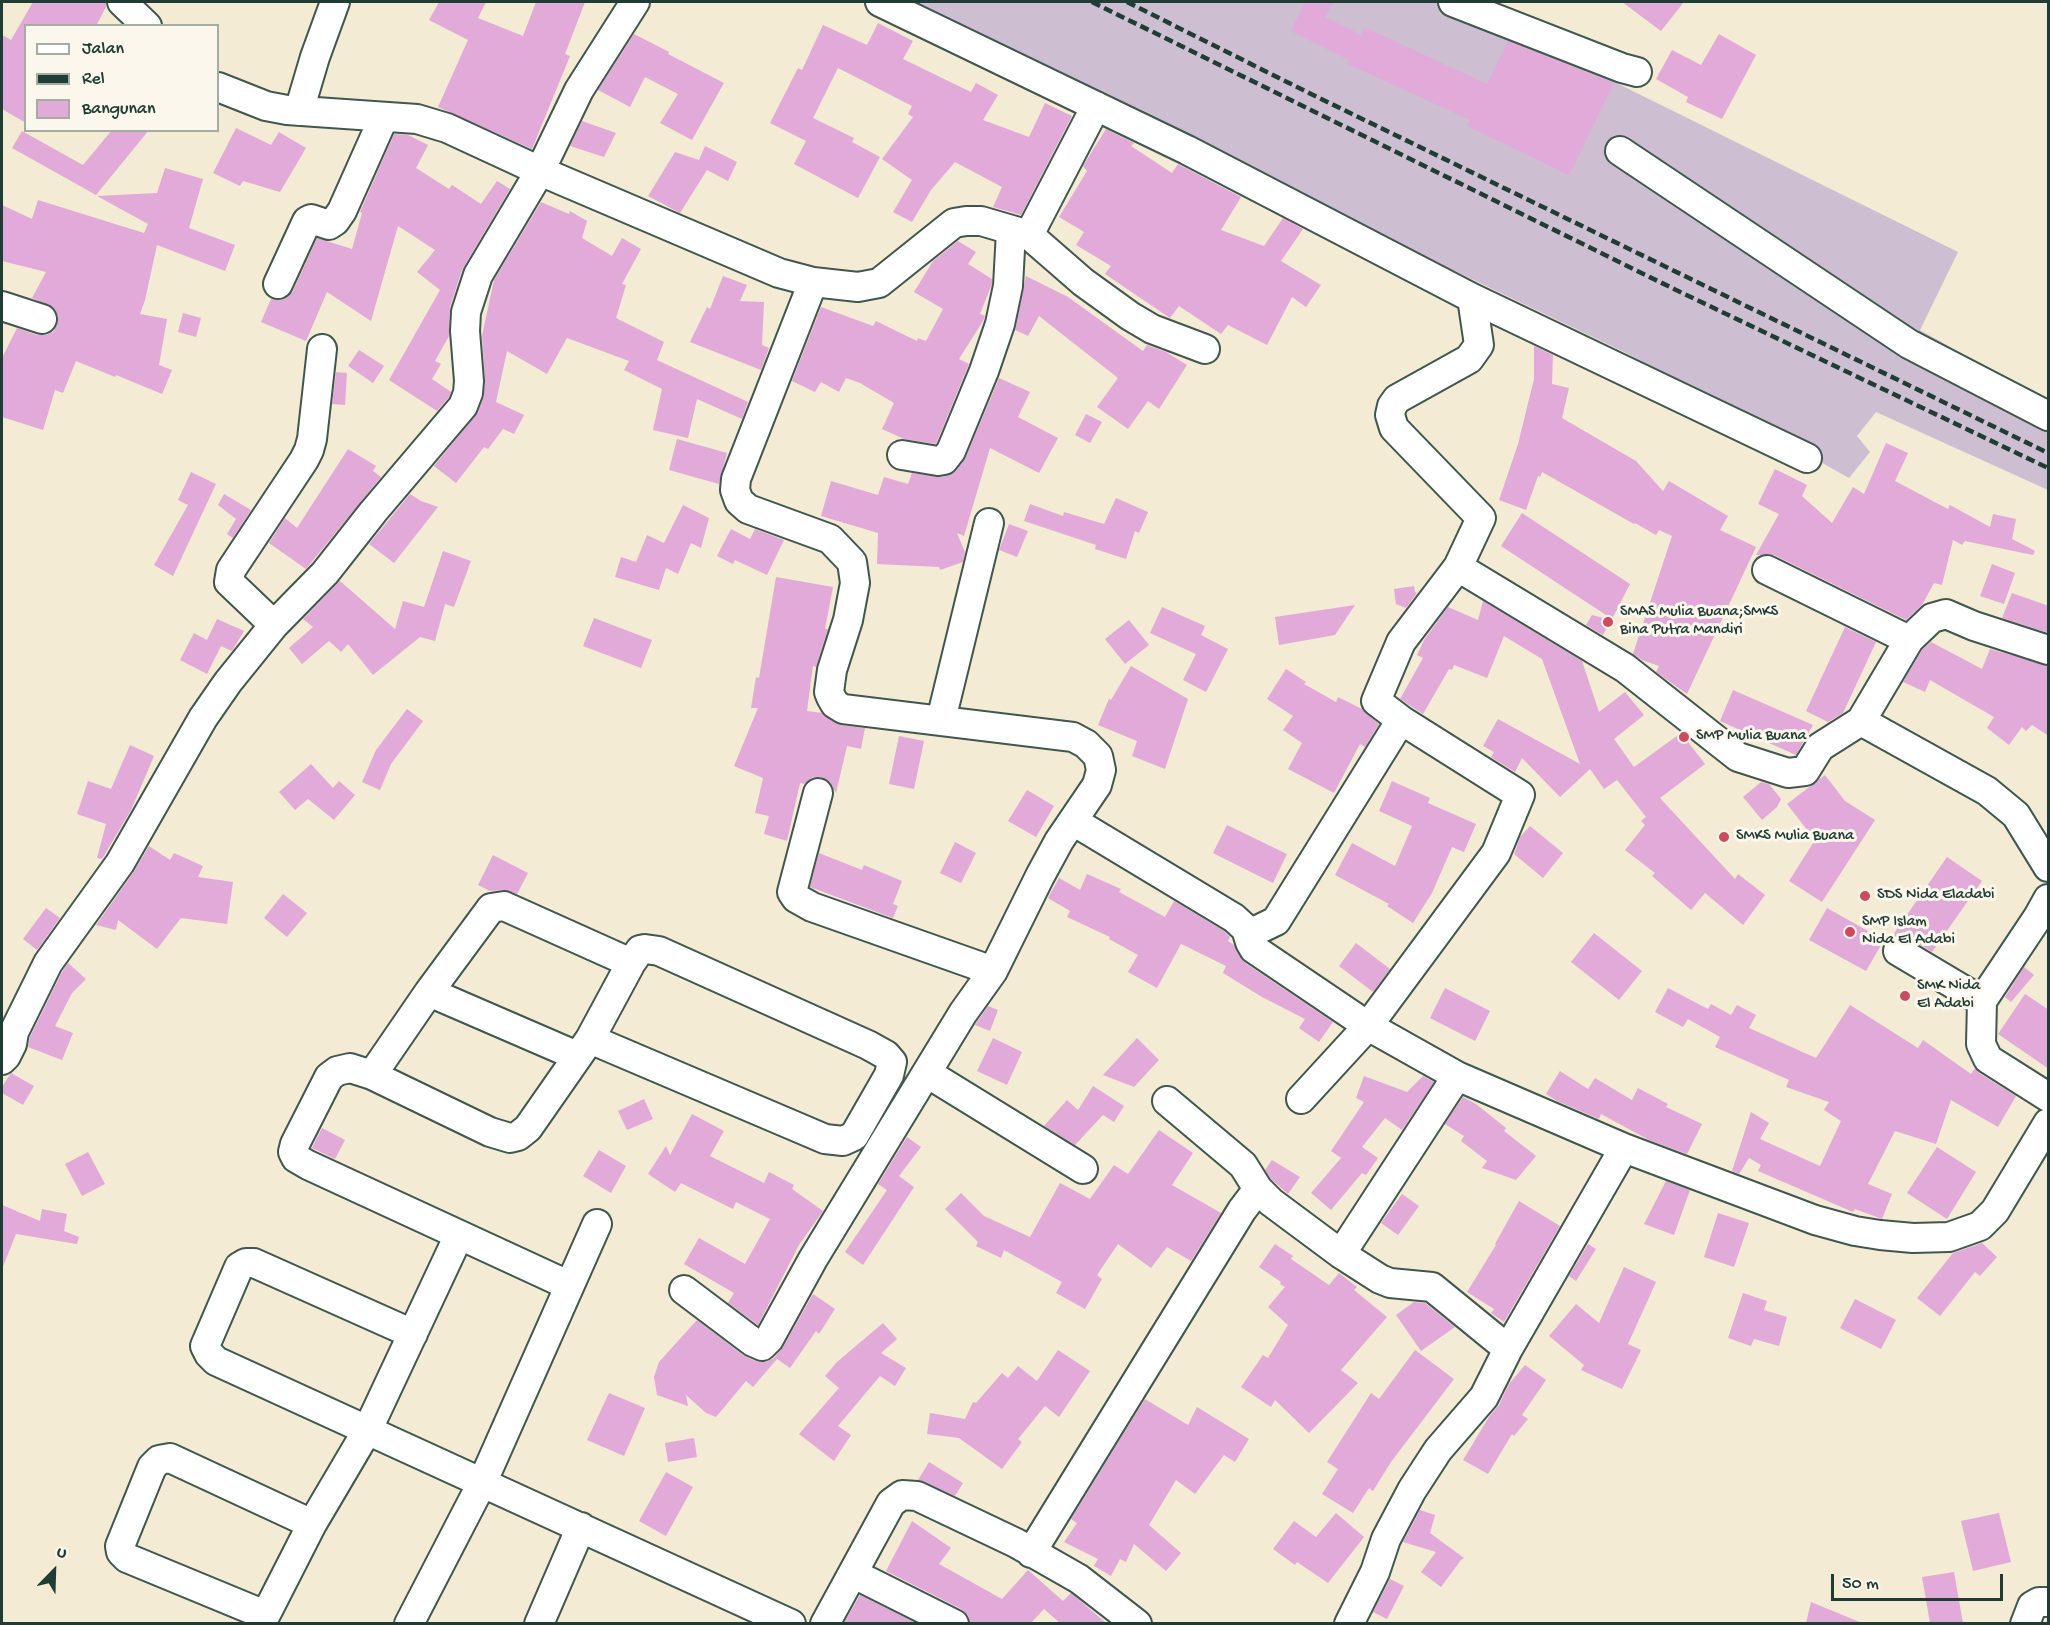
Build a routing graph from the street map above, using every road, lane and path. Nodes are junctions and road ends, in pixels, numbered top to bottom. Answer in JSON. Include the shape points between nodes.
{"nodes":[{"id":1,"x":122,"y":2,"type":"edge"},
{"id":2,"x":335,"y":2,"type":"edge"},
{"id":3,"x":635,"y":2,"type":"edge"},
{"id":4,"x":880,"y":2,"type":"edge"},
{"id":5,"x":1453,"y":2,"type":"edge"},
{"id":6,"x":145,"y":24,"type":"edge"},
{"id":7,"x":1637,"y":72,"type":"dead end"},
{"id":8,"x":219,"y":87,"type":"edge"},
{"id":9,"x":1096,"y":106,"type":"junction"},
{"id":10,"x":299,"y":111,"type":"junction"},
{"id":11,"x":383,"y":119,"type":"junction"},
{"id":12,"x":1620,"y":151,"type":"dead end"},
{"id":13,"x":540,"y":171,"type":"junction"},
{"id":14,"x":1020,"y":233,"type":"junction"},
{"id":15,"x":813,"y":282,"type":"junction"},
{"id":16,"x":278,"y":284,"type":"dead end"},
{"id":17,"x":1472,"y":298,"type":"junction"},
{"id":18,"x":2,"y":306,"type":"edge"},
{"id":19,"x":42,"y":319,"type":"dead end"},
{"id":20,"x":322,"y":349,"type":"dead end"},
{"id":21,"x":1205,"y":349,"type":"dead end"},
{"id":22,"x":2049,"y":416,"type":"edge"},
{"id":23,"x":902,"y":455,"type":"dead end"},
{"id":24,"x":1808,"y":458,"type":"dead end"},
{"id":25,"x":989,"y":523,"type":"dead end"},
{"id":26,"x":1458,"y":567,"type":"junction"},
{"id":27,"x":1767,"y":570,"type":"dead end"},
{"id":28,"x":274,"y":625,"type":"junction"},
{"id":29,"x":1909,"y":640,"type":"junction"},
{"id":30,"x":2049,"y":650,"type":"edge"},
{"id":31,"x":941,"y":720,"type":"junction"},
{"id":32,"x":1401,"y":720,"type":"junction"},
{"id":33,"x":1861,"y":721,"type":"junction"},
{"id":34,"x":818,"y":793,"type":"dead end"},
{"id":35,"x":1073,"y":821,"type":"junction"},
{"id":36,"x":2049,"y":867,"type":"edge"},
{"id":37,"x":2049,"y":899,"type":"edge"},
{"id":38,"x":1249,"y":934,"type":"junction"},
{"id":39,"x":1898,"y":951,"type":"dead end"},
{"id":40,"x":631,"y":963,"type":"junction"},
{"id":41,"x":993,"y":971,"type":"junction"},
{"id":42,"x":429,"y":992,"type":"junction"},
{"id":43,"x":1982,"y":1001,"type":"junction"},
{"id":44,"x":1368,"y":1026,"type":"junction"},
{"id":45,"x":584,"y":1048,"type":"junction"},
{"id":46,"x":2,"y":1060,"type":"edge"},
{"id":47,"x":927,"y":1073,"type":"junction"},
{"id":48,"x":372,"y":1075,"type":"junction"},
{"id":49,"x":1457,"y":1076,"type":"junction"},
{"id":50,"x":2049,"y":1097,"type":"edge"},
{"id":51,"x":1300,"y":1099,"type":"dead end"},
{"id":52,"x":1167,"y":1101,"type":"dead end"},
{"id":53,"x":2049,"y":1123,"type":"edge"},
{"id":54,"x":1624,"y":1148,"type":"junction"},
{"id":55,"x":1083,"y":1169,"type":"dead end"},
{"id":56,"x":1258,"y":1189,"type":"junction"},
{"id":57,"x":597,"y":1224,"type":"dead end"},
{"id":58,"x":459,"y":1235,"type":"junction"},
{"id":59,"x":1341,"y":1254,"type":"junction"},
{"id":60,"x":568,"y":1285,"type":"junction"},
{"id":61,"x":684,"y":1290,"type":"dead end"},
{"id":62,"x":413,"y":1334,"type":"junction"},
{"id":63,"x":1508,"y":1349,"type":"junction"},
{"id":64,"x":368,"y":1429,"type":"junction"},
{"id":65,"x":483,"y":1481,"type":"junction"},
{"id":66,"x":312,"y":1524,"type":"junction"},
{"id":67,"x":581,"y":1527,"type":"junction"},
{"id":68,"x":1031,"y":1553,"type":"junction"},
{"id":69,"x":854,"y":1574,"type":"junction"},
{"id":70,"x":2049,"y":1602,"type":"edge"},
{"id":71,"x":263,"y":1619,"type":"edge"},
{"id":72,"x":409,"y":1623,"type":"edge"},
{"id":73,"x":540,"y":1623,"type":"edge"},
{"id":74,"x":791,"y":1623,"type":"edge"},
{"id":75,"x":825,"y":1623,"type":"edge"},
{"id":76,"x":954,"y":1623,"type":"edge"},
{"id":77,"x":1137,"y":1623,"type":"edge"},
{"id":78,"x":1348,"y":1623,"type":"edge"},
{"id":79,"x":2025,"y":1623,"type":"edge"}],
"edges":[{"from":1,"to":6,"type":"street"},
{"from":2,"to":10,"type":"street"},
{"from":3,"to":13,"type":"street","via":[[579,90]]},
{"from":4,"to":9,"type":"street"},
{"from":5,"to":7,"type":"street"},
{"from":8,"to":10,"type":"street","via":[[266,106]]},
{"from":9,"to":14,"type":"street"},
{"from":9,"to":17,"type":"street"},
{"from":10,"to":11,"type":"street"},
{"from":11,"to":13,"type":"street","via":[[417,119],[447,128]]},
{"from":11,"to":16,"type":"street","via":[[342,211],[329,225],[306,220]]},
{"from":12,"to":22,"type":"street","via":[[1909,344]]},
{"from":13,"to":15,"type":"street","via":[[779,273]]},
{"from":13,"to":28,"type":"street","via":[[478,275],[466,312],[469,381],[463,406],[325,573]]},
{"from":14,"to":15,"type":"street","via":[[981,221],[954,223],[879,283],[858,287]]},
{"from":14,"to":21,"type":"street","via":[[1130,316],[1152,329]]},
{"from":14,"to":23,"type":"street","via":[[1000,324],[951,451],[938,461]]},
{"from":15,"to":31,"type":"street","via":[[735,490],[748,509],[830,539],[852,562],[855,583],[829,692],[835,704]]},
{"from":17,"to":24,"type":"street"},
{"from":17,"to":26,"type":"street","via":[[1479,345],[1468,359],[1397,399],[1390,415],[1394,428],[1481,518]]},
{"from":18,"to":19,"type":"street"},
{"from":20,"to":28,"type":"street","via":[[309,450],[231,570],[229,582]]},
{"from":25,"to":31,"type":"street"},
{"from":26,"to":32,"type":"street","via":[[1401,642],[1376,701]]},
{"from":26,"to":33,"type":"street","via":[[1625,668],[1738,757],[1788,773],[1805,771],[1820,747]]},
{"from":27,"to":29,"type":"street"},
{"from":28,"to":46,"type":"street","via":[[228,682],[120,862],[48,963]]},
{"from":29,"to":30,"type":"street","via":[[1932,618],[1946,614]]},
{"from":29,"to":33,"type":"street"},
{"from":31,"to":35,"type":"street","via":[[1073,736],[1086,744],[1098,756],[1101,770],[1097,785]]},
{"from":32,"to":38,"type":"street","via":[[1276,921]]},
{"from":32,"to":44,"type":"street","via":[[1520,795],[1496,853]]},
{"from":33,"to":36,"type":"street","via":[[1987,791],[2016,815]]},
{"from":34,"to":41,"type":"street","via":[[792,892],[796,898],[812,908]]},
{"from":35,"to":38,"type":"street","via":[[1234,918]]},
{"from":35,"to":41,"type":"street","via":[[1044,867]]},
{"from":37,"to":43,"type":"street"},
{"from":38,"to":44,"type":"street","via":[[1254,949]]},
{"from":39,"to":43,"type":"street"},
{"from":40,"to":42,"type":"street","via":[[497,906],[491,908]]},
{"from":40,"to":45,"type":"street"},
{"from":40,"to":45,"type":"street","via":[[640,950],[659,951],[886,1055],[892,1062],[889,1075],[854,1136],[843,1141],[825,1139]]},
{"from":41,"to":47,"type":"street"},
{"from":42,"to":45,"type":"street"},
{"from":42,"to":48,"type":"street"},
{"from":43,"to":50,"type":"street","via":[[1981,1044],[1988,1059]]},
{"from":44,"to":49,"type":"street"},
{"from":44,"to":51,"type":"street"},
{"from":45,"to":48,"type":"street","via":[[528,1128],[510,1138]]},
{"from":47,"to":55,"type":"street"},
{"from":47,"to":61,"type":"street","via":[[762,1346]]},
{"from":48,"to":58,"type":"street","via":[[350,1068],[329,1077],[295,1143],[296,1158]]},
{"from":49,"to":54,"type":"street"},
{"from":49,"to":59,"type":"street"},
{"from":52,"to":56,"type":"street","via":[[1243,1165]]},
{"from":53,"to":54,"type":"street","via":[[1995,1211],[1980,1226],[1949,1237],[1913,1238],[1855,1231],[1815,1220]]},
{"from":54,"to":63,"type":"street"},
{"from":56,"to":59,"type":"street"},
{"from":56,"to":68,"type":"street"},
{"from":57,"to":60,"type":"street"},
{"from":58,"to":60,"type":"street"},
{"from":58,"to":62,"type":"street"},
{"from":59,"to":63,"type":"street","via":[[1390,1283],[1432,1287]]},
{"from":60,"to":65,"type":"street"},
{"from":62,"to":64,"type":"street"},
{"from":62,"to":64,"type":"street","via":[[254,1263],[240,1266],[205,1346],[209,1354]]},
{"from":63,"to":78,"type":"street","via":[[1485,1397],[1438,1450],[1412,1490]]},
{"from":64,"to":65,"type":"street"},
{"from":64,"to":66,"type":"street"},
{"from":65,"to":67,"type":"street"},
{"from":65,"to":72,"type":"street"},
{"from":66,"to":71,"type":"street"},
{"from":66,"to":71,"type":"street","via":[[171,1458],[159,1460],[152,1467],[121,1552]]},
{"from":67,"to":73,"type":"street"},
{"from":67,"to":74,"type":"street"},
{"from":68,"to":69,"type":"street","via":[[916,1496],[902,1495],[891,1503]]},
{"from":68,"to":77,"type":"street","via":[[1079,1580]]},
{"from":69,"to":75,"type":"street"},
{"from":69,"to":76,"type":"street"},
{"from":70,"to":79,"type":"street","via":[[2032,1606]]}]}
